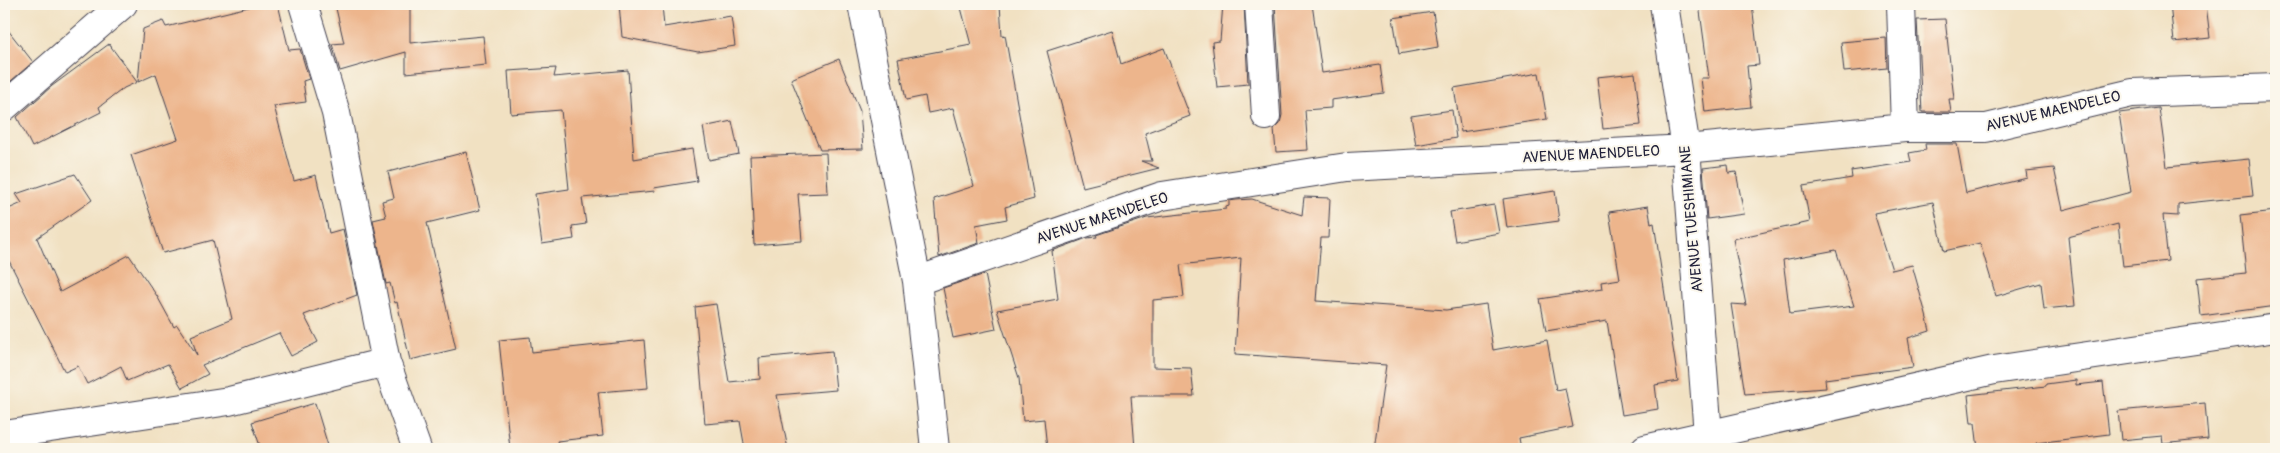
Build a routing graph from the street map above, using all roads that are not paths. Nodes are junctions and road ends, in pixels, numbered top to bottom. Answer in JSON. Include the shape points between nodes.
{"nodes":[{"id":1,"x":123,"y":4,"type":"edge"},
{"id":2,"x":303,"y":4,"type":"edge"},
{"id":3,"x":862,"y":4,"type":"edge"},
{"id":4,"x":1259,"y":4,"type":"edge"},
{"id":5,"x":1664,"y":4,"type":"edge"},
{"id":6,"x":1901,"y":4,"type":"edge"},
{"id":7,"x":2276,"y":88,"type":"edge"},
{"id":8,"x":4,"y":107,"type":"edge"},
{"id":9,"x":1266,"y":116,"type":"dead end"},
{"id":10,"x":1905,"y":128,"type":"junction"},
{"id":11,"x":1686,"y":149,"type":"junction"},
{"id":12,"x":917,"y":281,"type":"junction"},
{"id":13,"x":2276,"y":328,"type":"edge"},
{"id":14,"x":386,"y":362,"type":"junction"},
{"id":15,"x":4,"y":435,"type":"edge"},
{"id":16,"x":1708,"y":435,"type":"junction"},
{"id":17,"x":417,"y":449,"type":"edge"},
{"id":18,"x":935,"y":449,"type":"edge"},
{"id":19,"x":1645,"y":449,"type":"edge"}],
"edges":[{"from":1,"to":8,"type":"street"},
{"from":2,"to":14,"type":"street","via":[[336,113]]},
{"from":3,"to":12,"type":"street"},
{"from":4,"to":9,"type":"street"},
{"from":5,"to":11,"type":"street","name":"AVENUE TUESHIMIANE"},
{"from":6,"to":10,"type":"street"},
{"from":7,"to":10,"type":"street","name":"AVENUE MAENDELEO","via":[[2139,92],[1992,127]]},
{"from":10,"to":11,"type":"street","name":"AVENUE MAENDELEO"},
{"from":11,"to":12,"type":"street","name":"AVENUE MAENDELEO","via":[[1347,167],[1162,196]]},
{"from":11,"to":16,"type":"street","name":"AVENUE TUESHIMIANE"},
{"from":12,"to":18,"type":"street"},
{"from":13,"to":16,"type":"street","via":[[1994,370]]},
{"from":14,"to":15,"type":"street","via":[[229,401]]},
{"from":14,"to":17,"type":"street"},
{"from":16,"to":19,"type":"street"}]}
